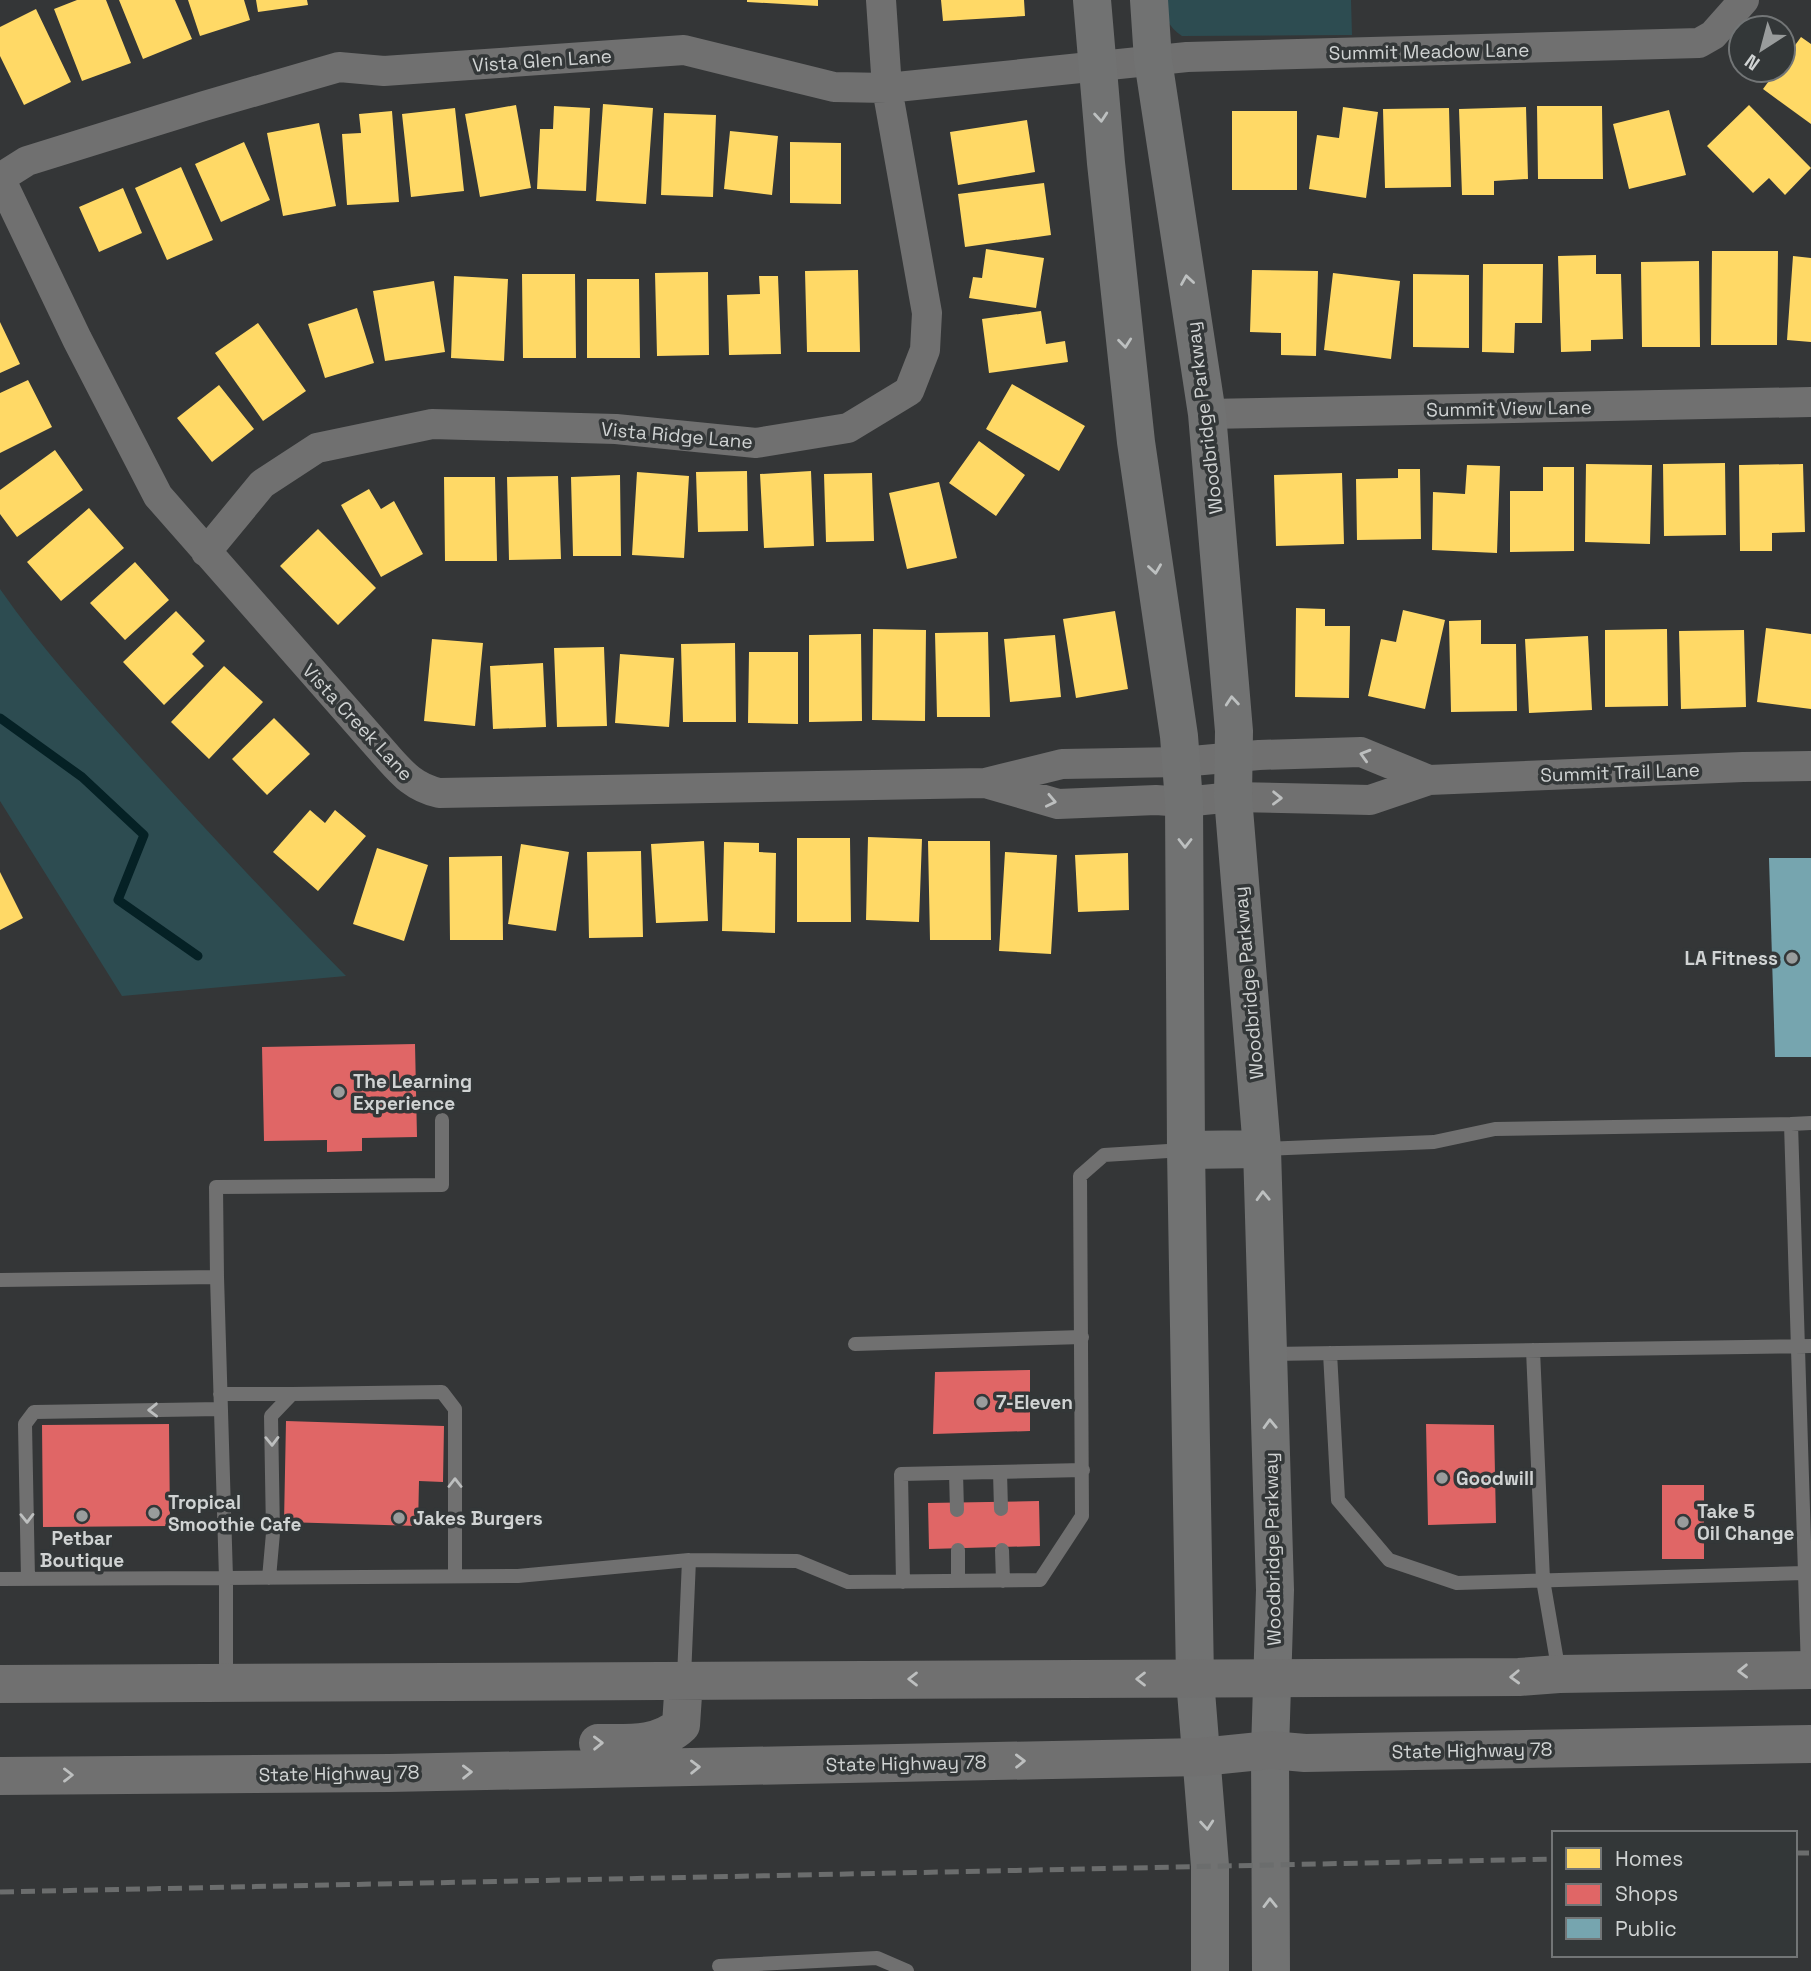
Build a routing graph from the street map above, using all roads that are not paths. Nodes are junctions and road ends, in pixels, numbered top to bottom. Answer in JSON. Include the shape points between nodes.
{"nodes":[{"id":1,"x":881,"y":0,"type":"edge"},
{"id":2,"x":1092,"y":0,"type":"edge"},
{"id":3,"x":1149,"y":0,"type":"edge"},
{"id":4,"x":1744,"y":0,"type":"edge"},
{"id":5,"x":1153,"y":61,"type":"junction"},
{"id":6,"x":1096,"y":65,"type":"junction"},
{"id":7,"x":887,"y":88,"type":"junction"},
{"id":8,"x":0,"y":178,"type":"edge"},
{"id":9,"x":1811,"y":402,"type":"edge"},
{"id":10,"x":1207,"y":414,"type":"junction"},
{"id":11,"x":206,"y":552,"type":"junction"},
{"id":12,"x":1234,"y":758,"type":"junction"},
{"id":13,"x":1181,"y":762,"type":"junction"},
{"id":14,"x":1811,"y":766,"type":"edge"},
{"id":15,"x":1429,"y":780,"type":"junction"},
{"id":16,"x":985,"y":783,"type":"junction"},
{"id":17,"x":1233,"y":797,"type":"junction"},
{"id":18,"x":1184,"y":802,"type":"junction"},
{"id":19,"x":442,"y":1119,"type":"dead end"},
{"id":20,"x":1811,"y":1123,"type":"edge"},
{"id":21,"x":1791,"y":1124,"type":"junction"},
{"id":22,"x":1262,"y":1149,"type":"junction"},
{"id":23,"x":1186,"y":1150,"type":"junction"},
{"id":24,"x":217,"y":1277,"type":"junction"},
{"id":25,"x":0,"y":1280,"type":"edge"},
{"id":26,"x":1082,"y":1337,"type":"junction"},
{"id":27,"x":855,"y":1343,"type":"dead end"},
{"id":28,"x":1804,"y":1346,"type":"edge"},
{"id":29,"x":1533,"y":1350,"type":"junction"},
{"id":30,"x":1330,"y":1353,"type":"junction"},
{"id":31,"x":1268,"y":1354,"type":"junction"},
{"id":32,"x":292,"y":1394,"type":"junction"},
{"id":33,"x":221,"y":1402,"type":"junction"},
{"id":34,"x":1083,"y":1470,"type":"junction"},
{"id":35,"x":1000,"y":1472,"type":"junction"},
{"id":36,"x":956,"y":1473,"type":"junction"},
{"id":37,"x":1001,"y":1508,"type":"dead end"},
{"id":38,"x":957,"y":1510,"type":"dead end"},
{"id":39,"x":958,"y":1550,"type":"dead end"},
{"id":40,"x":1002,"y":1550,"type":"dead end"},
{"id":41,"x":689,"y":1560,"type":"junction"},
{"id":42,"x":1804,"y":1573,"type":"junction"},
{"id":43,"x":455,"y":1576,"type":"junction"},
{"id":44,"x":226,"y":1578,"type":"junction"},
{"id":45,"x":269,"y":1578,"type":"junction"},
{"id":46,"x":0,"y":1579,"type":"edge"},
{"id":47,"x":29,"y":1579,"type":"junction"},
{"id":48,"x":1543,"y":1580,"type":"junction"},
{"id":49,"x":958,"y":1581,"type":"junction"},
{"id":50,"x":1003,"y":1581,"type":"junction"},
{"id":51,"x":903,"y":1582,"type":"junction"},
{"id":52,"x":1810,"y":1670,"type":"edge"},
{"id":53,"x":1559,"y":1674,"type":"junction"},
{"id":54,"x":1195,"y":1679,"type":"junction"},
{"id":55,"x":1273,"y":1679,"type":"junction"},
{"id":56,"x":684,"y":1680,"type":"junction"},
{"id":57,"x":226,"y":1683,"type":"junction"},
{"id":58,"x":0,"y":1684,"type":"edge"},
{"id":59,"x":1811,"y":1744,"type":"edge"},
{"id":60,"x":1270,"y":1750,"type":"junction"},
{"id":61,"x":1201,"y":1757,"type":"junction"},
{"id":62,"x":389,"y":1773,"type":"junction"},
{"id":63,"x":0,"y":1776,"type":"edge"},
{"id":64,"x":719,"y":1966,"type":"dead end"},
{"id":65,"x":907,"y":1971,"type":"edge"},
{"id":66,"x":1210,"y":1971,"type":"edge"},
{"id":67,"x":1271,"y":1971,"type":"edge"}],
"edges":[{"from":1,"to":7,"type":"street","name":"Vista Ridge Lane"},
{"from":2,"to":6,"type":"main road"},
{"from":3,"to":5,"type":"main road","name":"Woodbridge Parkway"},
{"from":4,"to":5,"type":"street","name":"Summit Meadow Lane","via":[[1713,35],[1699,43]]},
{"from":5,"to":6,"type":"street","name":"Summit Meadow Lane"},
{"from":10,"to":5,"type":"main road","name":"Woodbridge Parkway","one_way":true},
{"from":6,"to":7,"type":"street","name":"Vista Glen Lane"},
{"from":6,"to":13,"type":"main road","one_way":true,"via":[[1136,442]]},
{"from":7,"to":8,"type":"street","name":"Vista Glen Lane","via":[[834,87],[684,50],[384,71],[339,67],[27,162]]},
{"from":7,"to":11,"type":"street","name":"Vista Ridge Lane","via":[[927,313],[925,350],[909,391],[848,428],[756,443],[617,429],[432,424],[317,448],[262,484]]},
{"from":8,"to":11,"type":"street","name":"Vista Creek Lane","via":[[159,496]]},
{"from":9,"to":10,"type":"street","name":"Summit View Lane"},
{"from":12,"to":10,"type":"main road","name":"Woodbridge Parkway","one_way":true},
{"from":11,"to":16,"type":"street","name":"Vista Creek Lane","via":[[385,754],[423,790]]},
{"from":12,"to":13,"type":"street","name":"Summit Trail Lane"},
{"from":15,"to":12,"type":"street","name":"Summit Trail Lane","one_way":true,"via":[[1361,752]]},
{"from":12,"to":17,"type":"main road","name":"Woodbridge Parkway"},
{"from":13,"to":16,"type":"street","name":"Vista Creek Lane","via":[[1062,764]]},
{"from":13,"to":18,"type":"main road"},
{"from":14,"to":15,"type":"street","name":"Summit Trail Lane"},
{"from":17,"to":15,"type":"street","name":"Summit Trail Lane","one_way":true,"via":[[1370,800]]},
{"from":16,"to":18,"type":"street","name":"Vista Creek Lane","one_way":true,"via":[[1058,804]]},
{"from":17,"to":18,"type":"street","name":"Summit Trail Lane"},
{"from":17,"to":22,"type":"main road","name":"Woodbridge Parkway"},
{"from":18,"to":23,"type":"main road","one_way":true},
{"from":19,"to":24,"type":"lane","via":[[442,1185],[216,1187]]},
{"from":20,"to":21,"type":"lane"},
{"from":21,"to":22,"type":"lane","via":[[1495,1129],[1434,1142]]},
{"from":21,"to":28,"type":"lane"},
{"from":22,"to":23,"type":"main road"},
{"from":31,"to":22,"type":"main road","name":"Woodbridge Parkway","one_way":true},
{"from":23,"to":26,"type":"lane","via":[[1104,1155],[1080,1176]]},
{"from":23,"to":54,"type":"main road"},
{"from":24,"to":25,"type":"lane"},
{"from":24,"to":33,"type":"lane"},
{"from":26,"to":27,"type":"lane"},
{"from":26,"to":34,"type":"lane"},
{"from":28,"to":29,"type":"lane"},
{"from":28,"to":42,"type":"lane"},
{"from":29,"to":30,"type":"lane"},
{"from":29,"to":48,"type":"lane"},
{"from":30,"to":31,"type":"lane"},
{"from":30,"to":48,"type":"lane","via":[[1338,1500],[1389,1560],[1457,1583]]},
{"from":55,"to":31,"type":"main road","name":"Woodbridge Parkway","one_way":true},
{"from":32,"to":33,"type":"lane"},
{"from":43,"to":32,"type":"lane","one_way":true,"via":[[455,1409],[442,1392]]},
{"from":32,"to":45,"type":"lane","one_way":true,"via":[[271,1416]]},
{"from":33,"to":44,"type":"lane"},
{"from":33,"to":47,"type":"lane","one_way":true,"via":[[34,1412],[25,1424]]},
{"from":34,"to":35,"type":"lane"},
{"from":34,"to":50,"type":"lane","via":[[1082,1516],[1040,1580]]},
{"from":35,"to":36,"type":"lane"},
{"from":35,"to":37,"type":"lane"},
{"from":36,"to":38,"type":"lane"},
{"from":36,"to":51,"type":"lane","via":[[901,1474]]},
{"from":39,"to":49,"type":"lane"},
{"from":40,"to":50,"type":"lane"},
{"from":41,"to":43,"type":"lane","via":[[518,1576]]},
{"from":41,"to":51,"type":"lane","via":[[797,1561],[848,1582]]},
{"from":41,"to":56,"type":"lane"},
{"from":42,"to":48,"type":"lane"},
{"from":42,"to":52,"type":"lane"},
{"from":43,"to":45,"type":"lane"},
{"from":44,"to":45,"type":"lane"},
{"from":44,"to":47,"type":"lane"},
{"from":44,"to":57,"type":"lane"},
{"from":46,"to":47,"type":"lane"},
{"from":48,"to":53,"type":"lane"},
{"from":49,"to":50,"type":"lane"},
{"from":49,"to":51,"type":"lane"},
{"from":52,"to":53,"type":"main road","one_way":true},
{"from":53,"to":55,"type":"main road","one_way":true},
{"from":54,"to":55,"type":"main road"},
{"from":54,"to":56,"type":"main road","one_way":true},
{"from":54,"to":61,"type":"main road"},
{"from":55,"to":60,"type":"main road","name":"Woodbridge Parkway"},
{"from":56,"to":57,"type":"main road"},
{"from":62,"to":56,"type":"main road","one_way":true,"via":[[439,1747],[646,1742],[671,1735],[681,1724]]},
{"from":57,"to":58,"type":"main road"},
{"from":59,"to":60,"type":"main road","name":"State Highway 78"},
{"from":60,"to":61,"type":"main road","name":"State Highway 78"},
{"from":67,"to":60,"type":"main road","name":"Woodbridge Parkway","one_way":true},
{"from":62,"to":61,"type":"main road","name":"State Highway 78","one_way":true},
{"from":61,"to":66,"type":"main road","one_way":true,"via":[[1210,1866]]},
{"from":63,"to":62,"type":"main road","name":"State Highway 78","one_way":true},
{"from":64,"to":65,"type":"lane","via":[[877,1958]]}]}
